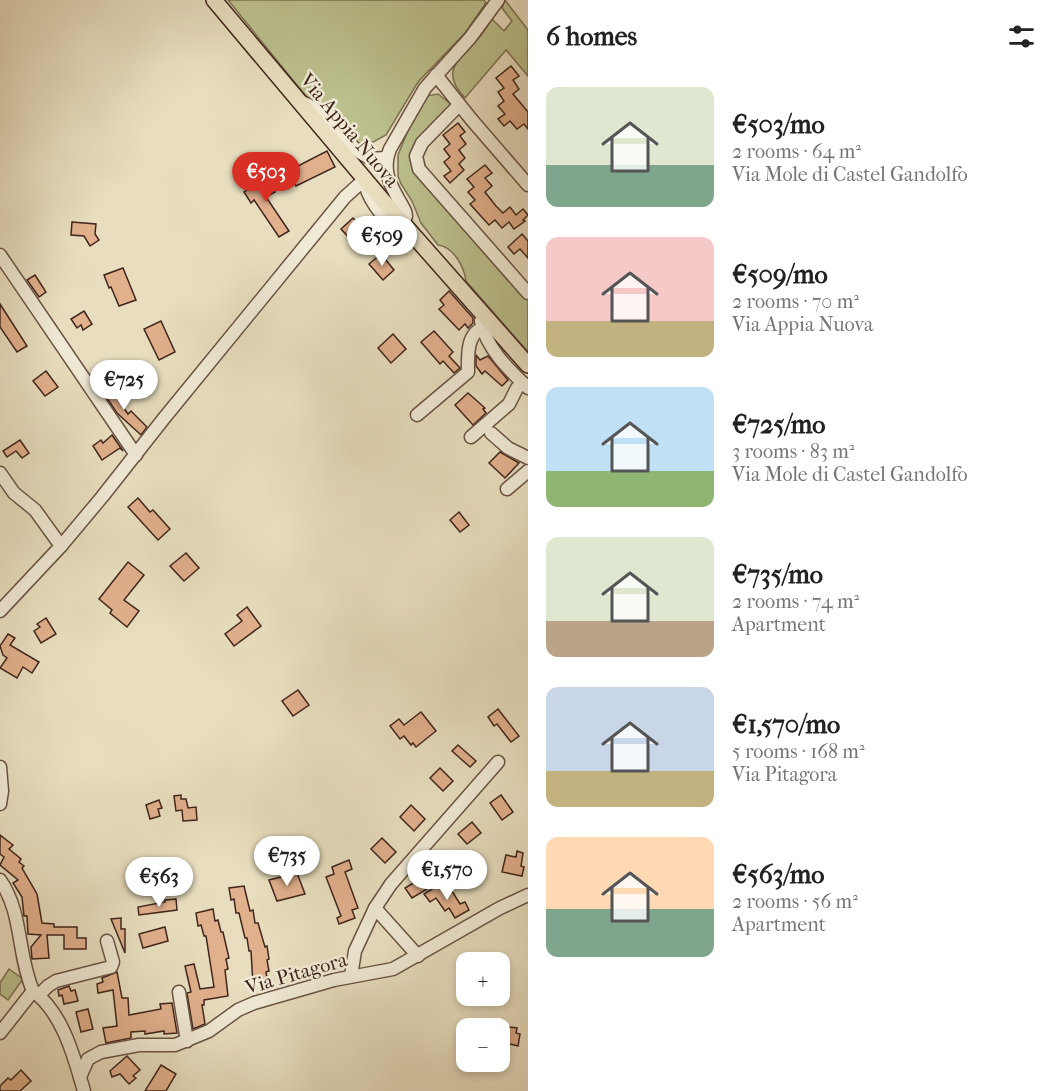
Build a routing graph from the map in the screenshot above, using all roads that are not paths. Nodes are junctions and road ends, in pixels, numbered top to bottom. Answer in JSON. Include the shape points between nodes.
{"nodes":[{"id":1,"x":214,"y":0,"type":"edge"},
{"id":2,"x":498,"y":0,"type":"edge"},
{"id":3,"x":435,"y":75,"type":"junction"},
{"id":4,"x":295,"y":98,"type":"junction"},
{"id":5,"x":459,"y":105,"type":"junction"},
{"id":6,"x":388,"y":153,"type":"junction"},
{"id":7,"x":365,"y":179,"type":"junction"},
{"id":8,"x":528,"y":185,"type":"edge"},
{"id":9,"x":403,"y":223,"type":"junction"},
{"id":10,"x":0,"y":255,"type":"edge"},
{"id":11,"x":528,"y":293,"type":"edge"},
{"id":12,"x":481,"y":311,"type":"junction"},
{"id":13,"x":483,"y":328,"type":"junction"},
{"id":14,"x":528,"y":365,"type":"edge"},
{"id":15,"x":525,"y":385,"type":"edge"},
{"id":16,"x":417,"y":415,"type":"dead end"},
{"id":17,"x":491,"y":433,"type":"dead end"},
{"id":18,"x":471,"y":437,"type":"dead end"},
{"id":19,"x":136,"y":455,"type":"junction"},
{"id":20,"x":528,"y":458,"type":"edge"},
{"id":21,"x":528,"y":471,"type":"edge"},
{"id":22,"x":0,"y":473,"type":"edge"},
{"id":23,"x":507,"y":489,"type":"dead end"},
{"id":24,"x":61,"y":546,"type":"junction"},
{"id":25,"x":0,"y":611,"type":"edge"},
{"id":26,"x":498,"y":762,"type":"dead end"},
{"id":27,"x":0,"y":767,"type":"edge"},
{"id":28,"x":0,"y":804,"type":"edge"},
{"id":29,"x":0,"y":880,"type":"edge"},
{"id":30,"x":528,"y":895,"type":"edge"},
{"id":31,"x":375,"y":908,"type":"junction"},
{"id":32,"x":107,"y":941,"type":"dead end"},
{"id":33,"x":418,"y":956,"type":"junction"},
{"id":34,"x":351,"y":976,"type":"junction"},
{"id":35,"x":179,"y":992,"type":"dead end"},
{"id":36,"x":36,"y":993,"type":"junction"},
{"id":37,"x":0,"y":1033,"type":"edge"},
{"id":38,"x":187,"y":1041,"type":"junction"},
{"id":39,"x":80,"y":1077,"type":"junction"},
{"id":40,"x":84,"y":1091,"type":"edge"}],
"edges":[{"from":1,"to":4,"type":"main road","name":"Via Appia Nuova"},
{"from":2,"to":3,"type":"street","via":[[470,38]]},
{"from":3,"to":5,"type":"street"},
{"from":3,"to":6,"type":"street","via":[[418,97]]},
{"from":4,"to":6,"type":"street","via":[[322,114],[364,156],[376,159]]},
{"from":4,"to":7,"type":"main road","name":"Via Appia Nuova"},
{"from":5,"to":8,"type":"street"},
{"from":5,"to":11,"type":"street","via":[[422,143],[416,156],[419,169]]},
{"from":6,"to":9,"type":"street","via":[[387,176],[406,214]]},
{"from":7,"to":9,"type":"main road","name":"Via Appia Nuova"},
{"from":7,"to":19,"type":"street","via":[[345,197]]},
{"from":9,"to":12,"type":"main road","name":"Via Appia Nuova"},
{"from":10,"to":19,"type":"street"},
{"from":12,"to":13,"type":"street"},
{"from":12,"to":14,"type":"main road","name":"Via Appia Nuova"},
{"from":13,"to":15,"type":"street","via":[[501,361]]},
{"from":13,"to":16,"type":"street","via":[[478,329],[470,343],[468,372]]},
{"from":15,"to":18,"type":"street","via":[[517,388],[509,404]]},
{"from":17,"to":20,"type":"street"},
{"from":19,"to":24,"type":"street"},
{"from":21,"to":23,"type":"street"},
{"from":22,"to":24,"type":"street","via":[[35,510]]},
{"from":24,"to":25,"type":"street"},
{"from":26,"to":31,"type":"street","via":[[391,884]]},
{"from":27,"to":28,"type":"street"},
{"from":29,"to":36,"type":"street","via":[[15,909],[23,962]]},
{"from":30,"to":33,"type":"street","name":"Via Pitagora"},
{"from":31,"to":33,"type":"street"},
{"from":31,"to":34,"type":"street","via":[[356,948]]},
{"from":32,"to":36,"type":"street","via":[[111,967],[56,981]]},
{"from":33,"to":34,"type":"street","name":"Via Pitagora","via":[[388,971]]},
{"from":34,"to":38,"type":"street","name":"Via Pitagora","via":[[245,1006],[213,1029]]},
{"from":35,"to":38,"type":"street"},
{"from":36,"to":37,"type":"street"},
{"from":36,"to":39,"type":"street","via":[[50,1006],[60,1025]]},
{"from":38,"to":39,"type":"street","name":"Via Pitagora","via":[[175,1045],[139,1044],[101,1052],[88,1059]]},
{"from":39,"to":40,"type":"street"}]}
